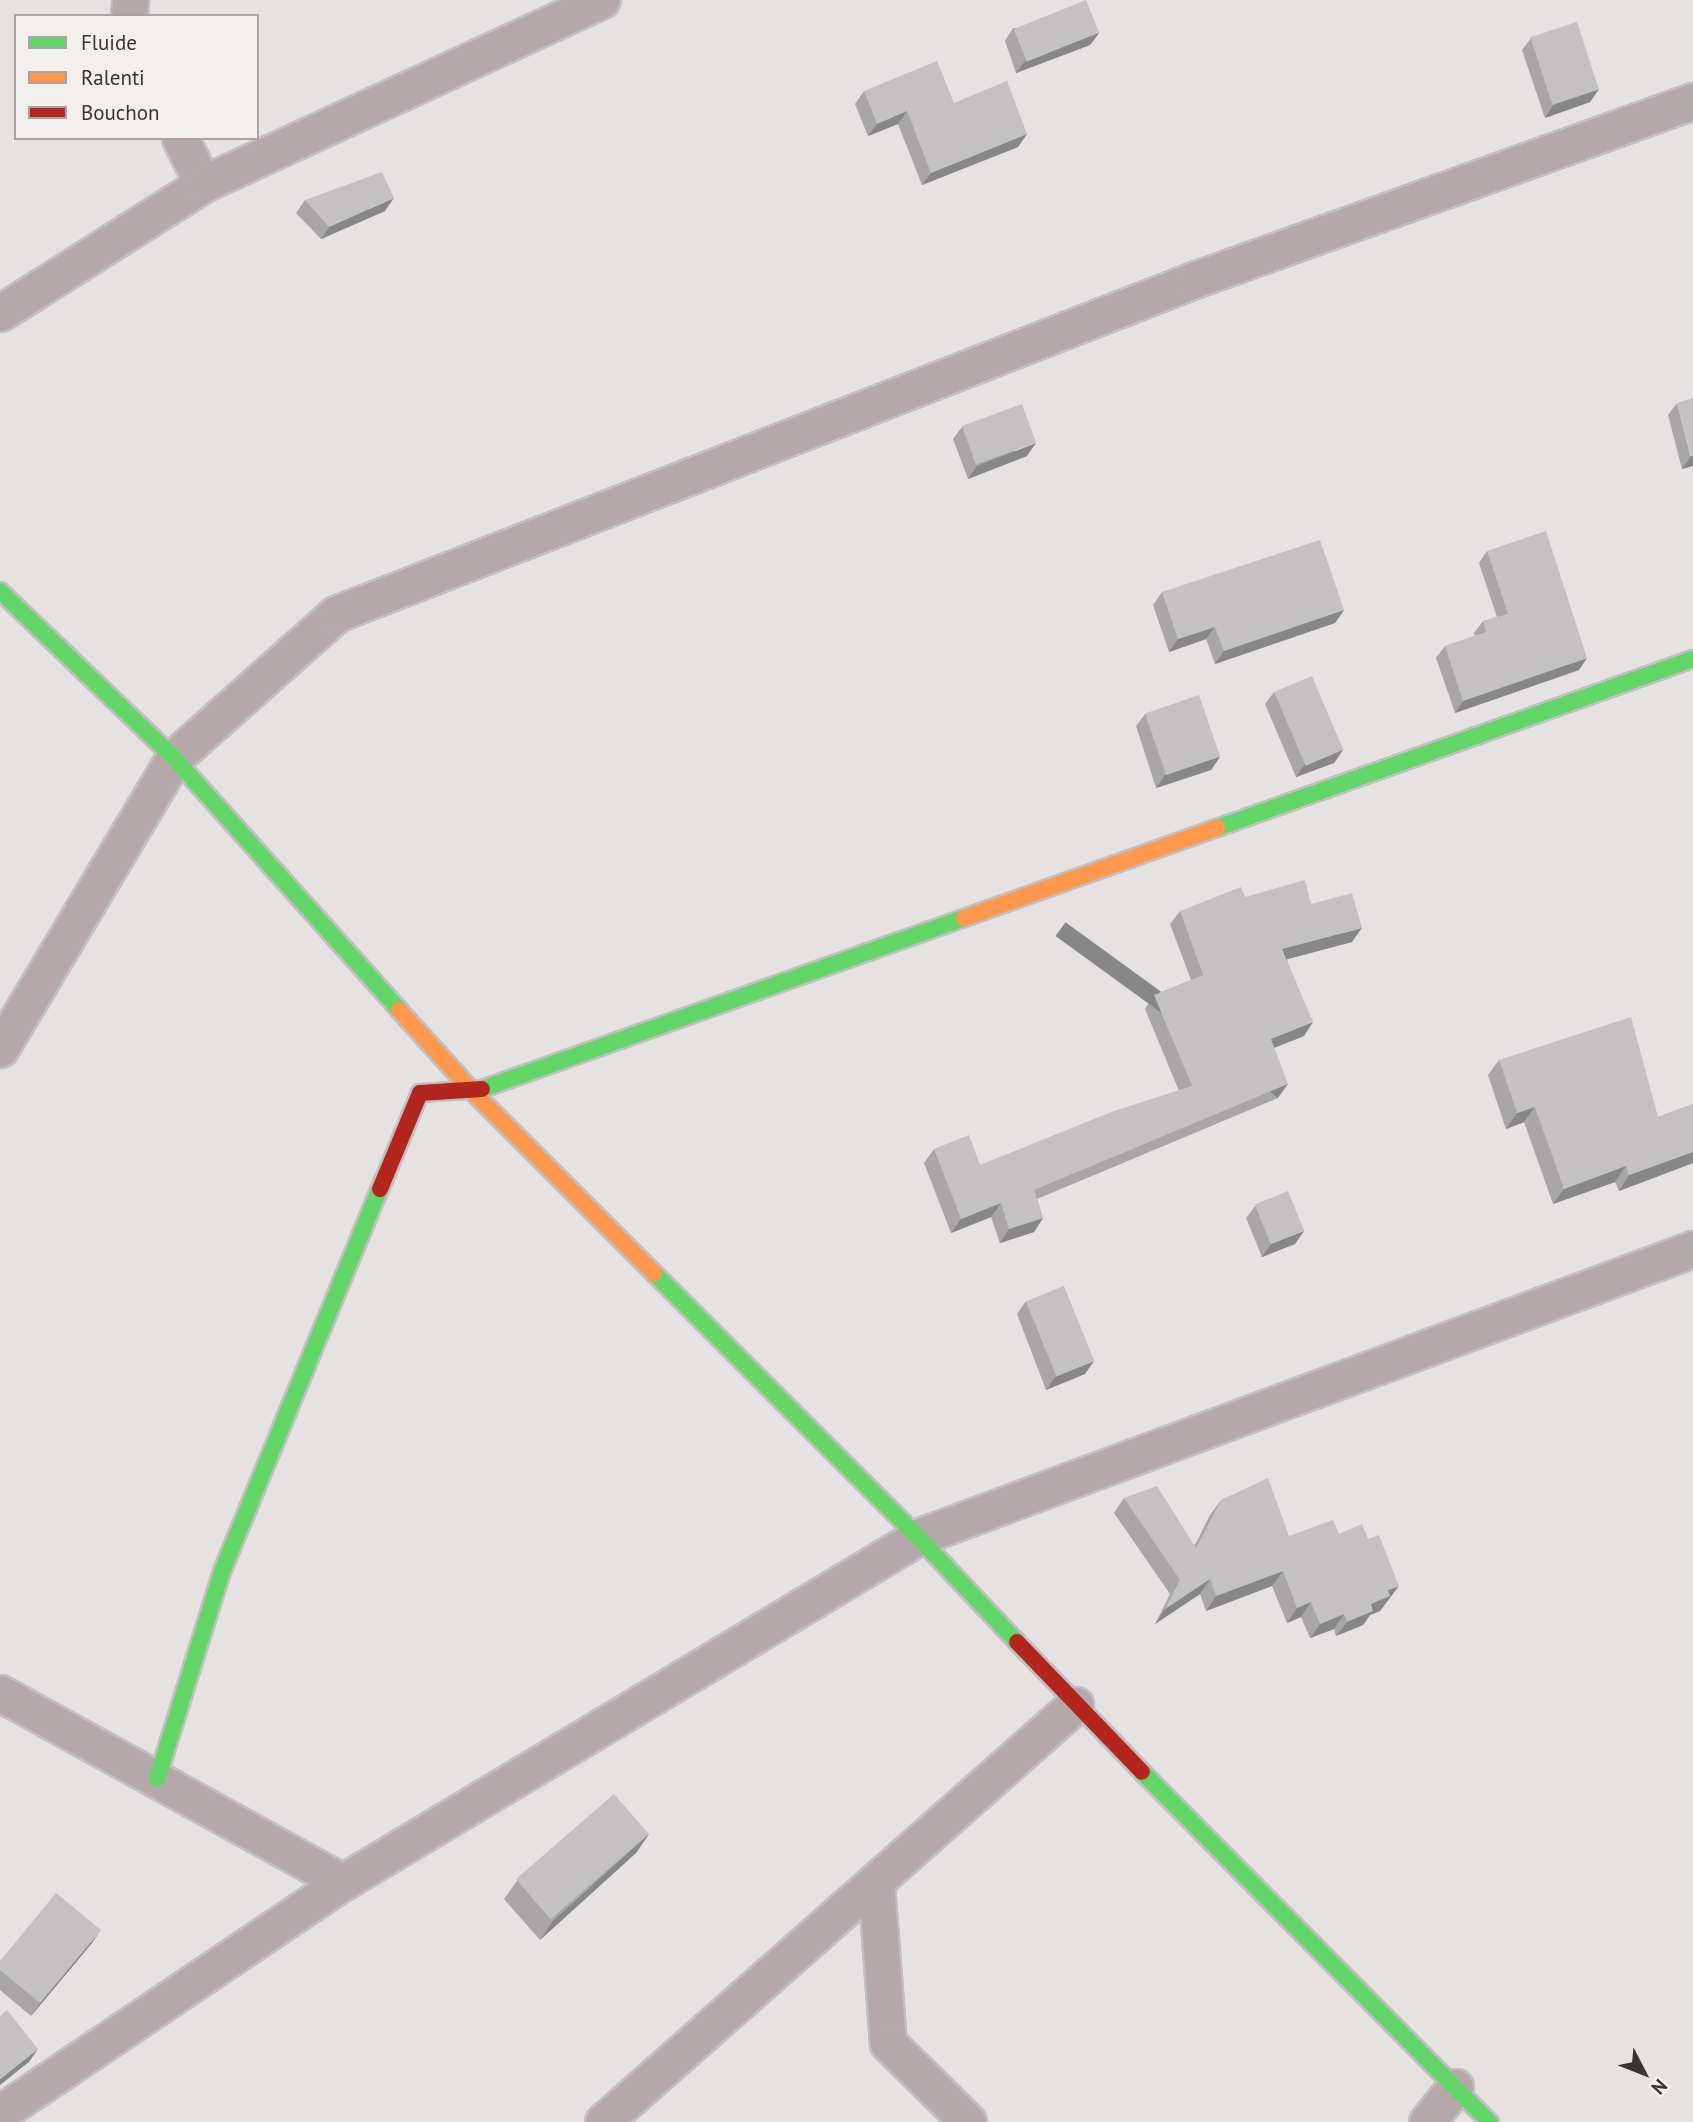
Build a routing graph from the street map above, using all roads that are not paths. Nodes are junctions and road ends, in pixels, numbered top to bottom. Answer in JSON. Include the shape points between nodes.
{"nodes":[{"id":1,"x":602,"y":0,"type":"edge"},
{"id":2,"x":1693,"y":101,"type":"edge"},
{"id":3,"x":181,"y":140,"type":"edge"},
{"id":4,"x":203,"y":184,"type":"junction"},
{"id":5,"x":0,"y":313,"type":"edge"},
{"id":6,"x":0,"y":591,"type":"edge"},
{"id":7,"x":1693,"y":659,"type":"edge"},
{"id":8,"x":174,"y":758,"type":"junction"},
{"id":9,"x":0,"y":1049,"type":"edge"},
{"id":10,"x":473,"y":1092,"type":"junction"},
{"id":11,"x":1693,"y":1249,"type":"edge"},
{"id":12,"x":918,"y":1537,"type":"junction"},
{"id":13,"x":0,"y":1693,"type":"edge"},
{"id":14,"x":1075,"y":1705,"type":"junction"},
{"id":15,"x":157,"y":1779,"type":"junction"},
{"id":16,"x":342,"y":1882,"type":"junction"},
{"id":17,"x":876,"y":1884,"type":"junction"},
{"id":18,"x":1455,"y":2087,"type":"junction"},
{"id":19,"x":0,"y":2113,"type":"edge"},
{"id":20,"x":603,"y":2122,"type":"edge"},
{"id":21,"x":968,"y":2122,"type":"edge"},
{"id":22,"x":1427,"y":2122,"type":"edge"},
{"id":23,"x":1490,"y":2122,"type":"edge"}],
"edges":[{"from":1,"to":4,"type":"street"},
{"from":2,"to":8,"type":"street","via":[[1194,280],[336,614]]},
{"from":3,"to":4,"type":"street"},
{"from":4,"to":5,"type":"street"},
{"from":6,"to":8,"type":"street"},
{"from":7,"to":10,"type":"street"},
{"from":8,"to":9,"type":"street"},
{"from":8,"to":10,"type":"street"},
{"from":10,"to":12,"type":"street"},
{"from":10,"to":15,"type":"street","via":[[420,1094],[223,1569]]},
{"from":11,"to":12,"type":"street"},
{"from":12,"to":14,"type":"street"},
{"from":12,"to":16,"type":"street"},
{"from":13,"to":15,"type":"street"},
{"from":14,"to":17,"type":"street"},
{"from":14,"to":18,"type":"street"},
{"from":15,"to":16,"type":"street"},
{"from":16,"to":19,"type":"street"},
{"from":17,"to":20,"type":"street"},
{"from":17,"to":21,"type":"street","via":[[888,2043]]},
{"from":18,"to":22,"type":"street"},
{"from":18,"to":23,"type":"street"}]}
